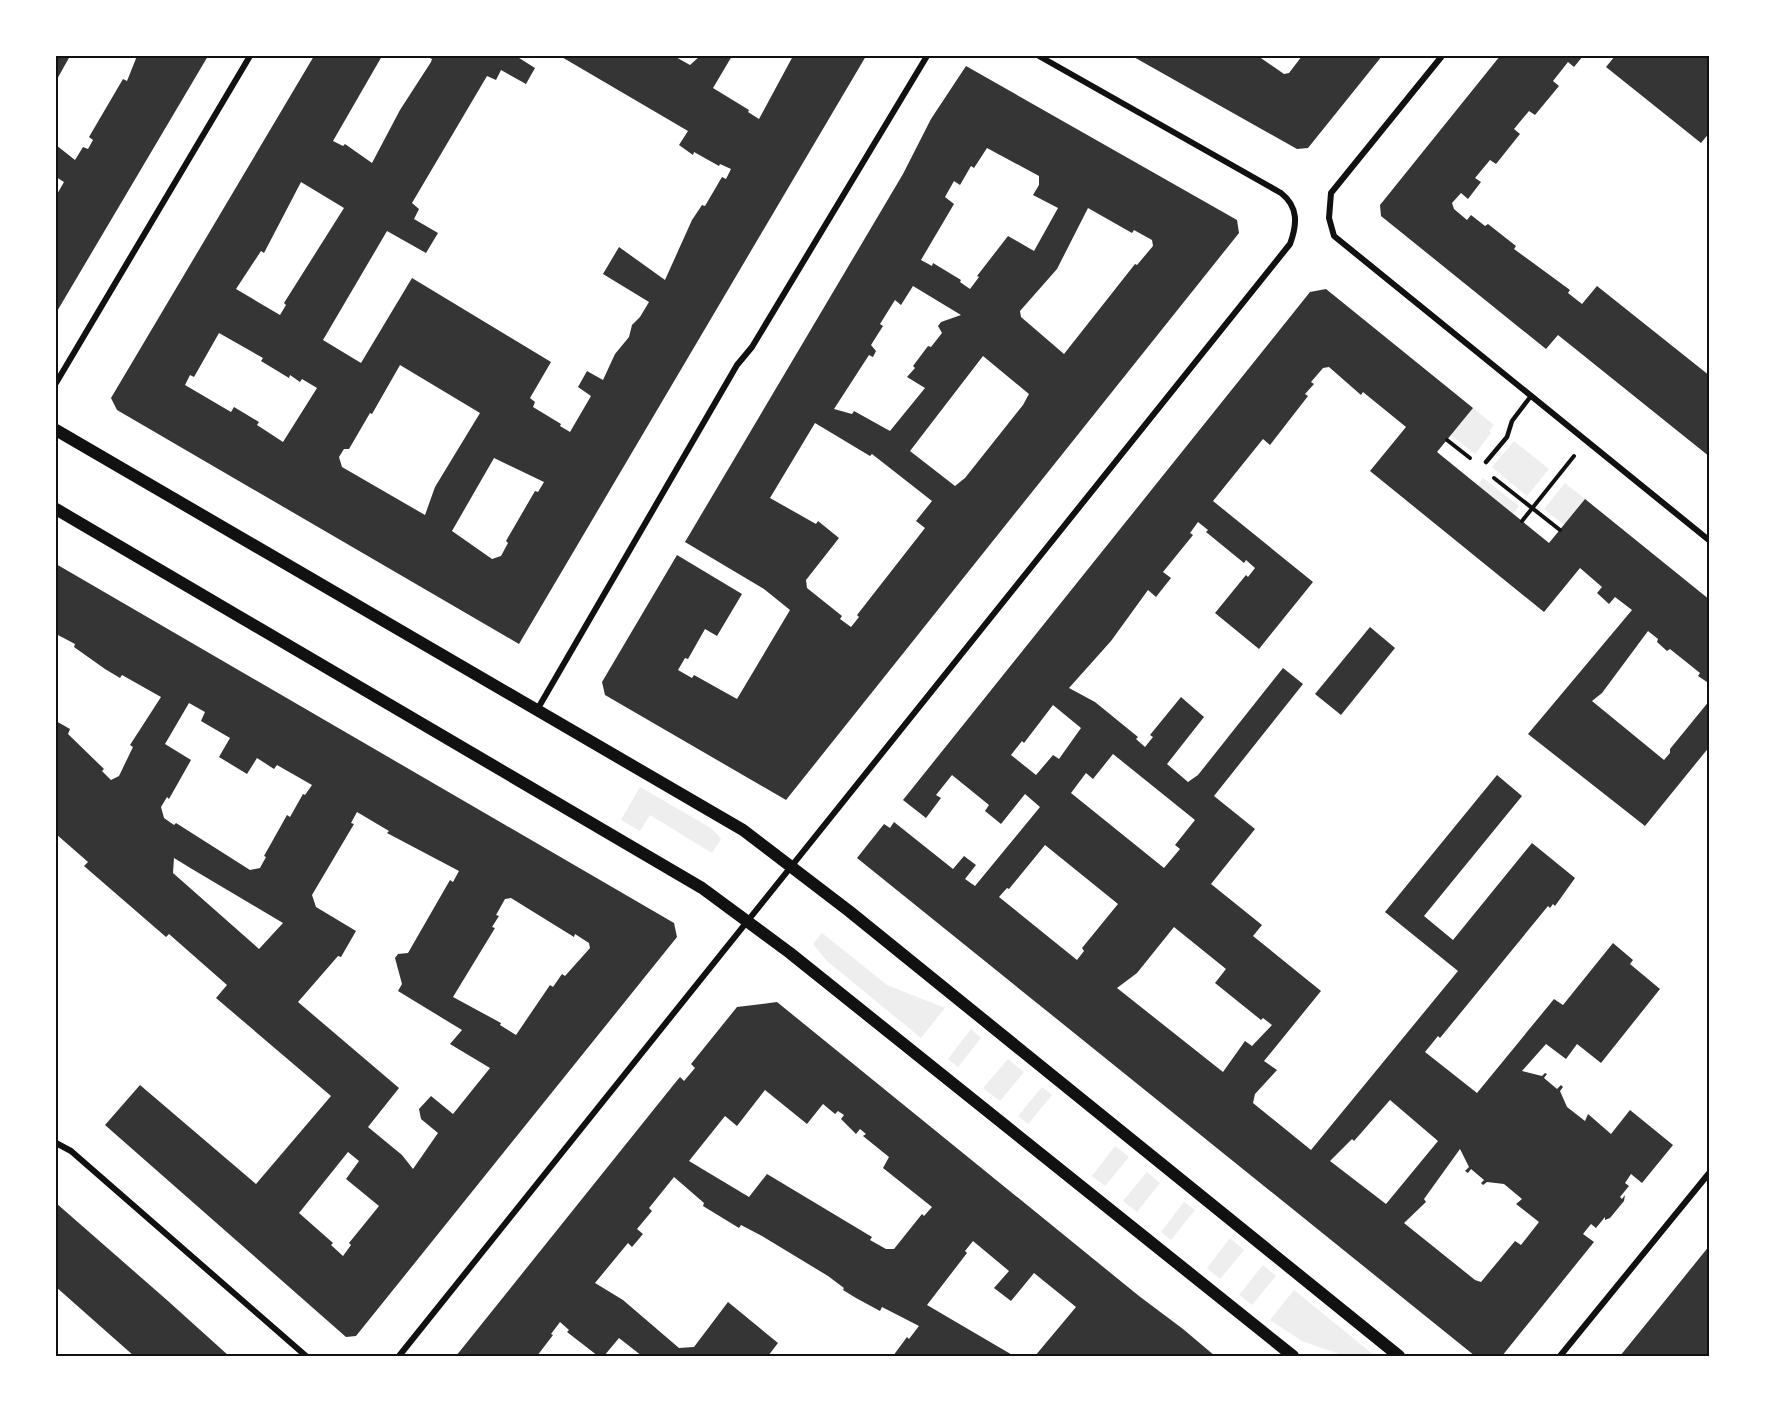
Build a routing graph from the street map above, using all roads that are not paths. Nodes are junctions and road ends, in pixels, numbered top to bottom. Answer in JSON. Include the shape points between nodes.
{"nodes":[{"id":1,"x":250,"y":56,"type":"edge"},
{"id":2,"x":927,"y":56,"type":"edge"},
{"id":3,"x":1040,"y":56,"type":"edge"},
{"id":4,"x":1442,"y":56,"type":"edge"},
{"id":5,"x":56,"y":383,"type":"edge"},
{"id":6,"x":1531,"y":396,"type":"junction"},
{"id":7,"x":56,"y":430,"type":"edge"},
{"id":8,"x":1486,"y":462,"type":"dead end"},
{"id":9,"x":56,"y":509,"type":"edge"},
{"id":10,"x":1710,"y":541,"type":"edge"},
{"id":11,"x":537,"y":710,"type":"junction"},
{"id":12,"x":792,"y":865,"type":"junction"},
{"id":13,"x":748,"y":921,"type":"junction"},
{"id":14,"x":56,"y":1143,"type":"edge"},
{"id":15,"x":1710,"y":1172,"type":"edge"},
{"id":16,"x":306,"y":1356,"type":"edge"},
{"id":17,"x":399,"y":1356,"type":"edge"},
{"id":18,"x":1293,"y":1356,"type":"edge"},
{"id":19,"x":1399,"y":1356,"type":"edge"},
{"id":20,"x":1560,"y":1356,"type":"edge"}],
"edges":[{"from":1,"to":5,"type":"street"},
{"from":2,"to":11,"type":"street","via":[[752,347],[737,365]]},
{"from":3,"to":12,"type":"street","via":[[1290,200],[1296,220],[1290,244]]},
{"from":4,"to":6,"type":"street","via":[[1332,193],[1329,218],[1334,236]]},
{"from":6,"to":8,"type":"lane","via":[[1512,421],[1507,437]]},
{"from":6,"to":10,"type":"street"},
{"from":7,"to":11,"type":"main road"},
{"from":9,"to":13,"type":"main road","via":[[633,846]]},
{"from":11,"to":12,"type":"main road","via":[[733,823]]},
{"from":12,"to":13,"type":"street"},
{"from":12,"to":19,"type":"main road"},
{"from":13,"to":17,"type":"street"},
{"from":13,"to":18,"type":"main road"},
{"from":14,"to":16,"type":"street","via":[[71,1151]]},
{"from":15,"to":20,"type":"street"}]}
